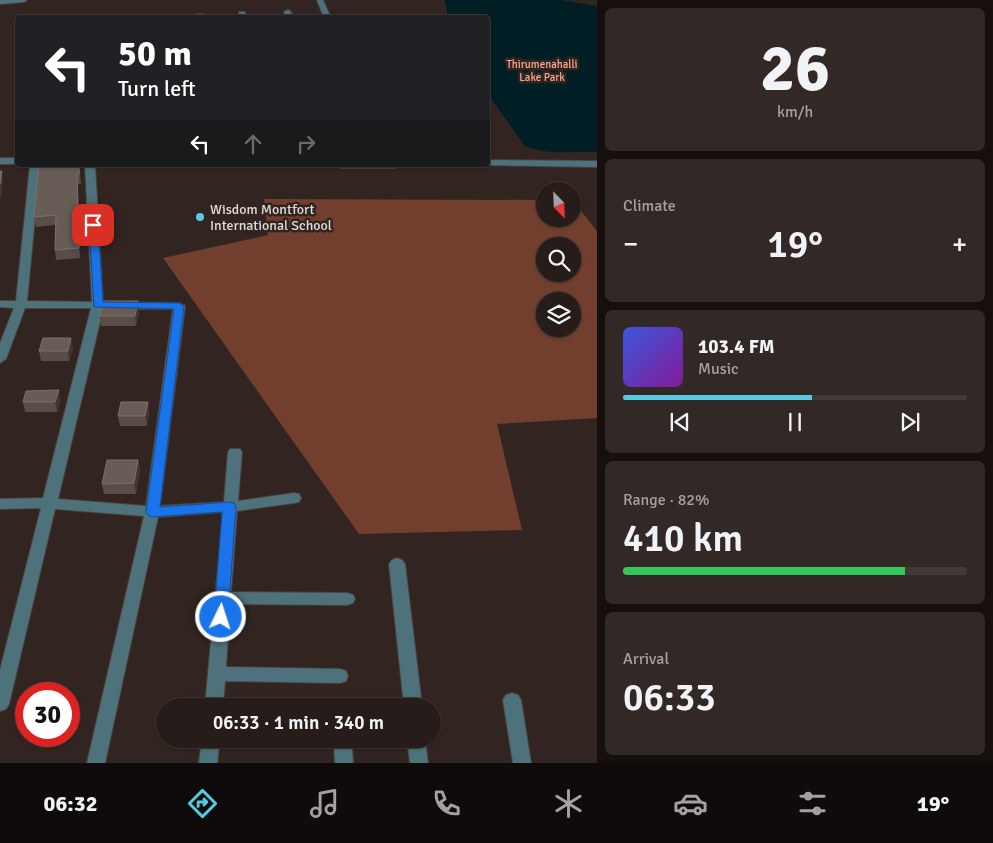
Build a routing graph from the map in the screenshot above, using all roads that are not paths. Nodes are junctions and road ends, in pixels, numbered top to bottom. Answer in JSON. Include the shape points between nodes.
{"nodes":[{"id":1,"x":24,"y":0,"type":"edge"},
{"id":2,"x":320,"y":0,"type":"edge"},
{"id":3,"x":0,"y":2,"type":"edge"},
{"id":4,"x":327,"y":15,"type":"edge"},
{"id":5,"x":0,"y":161,"type":"edge"},
{"id":6,"x":15,"y":161,"type":"edge"},
{"id":7,"x":490,"y":163,"type":"edge"},
{"id":8,"x":597,"y":164,"type":"edge"},
{"id":9,"x":35,"y":167,"type":"edge"},
{"id":10,"x":90,"y":167,"type":"edge"},
{"id":11,"x":0,"y":304,"type":"edge"},
{"id":12,"x":21,"y":304,"type":"junction"},
{"id":13,"x":98,"y":305,"type":"junction"},
{"id":14,"x":0,"y":359,"type":"edge"},
{"id":15,"x":234,"y":452,"type":"dead end"},
{"id":16,"x":294,"y":498,"type":"dead end"},
{"id":17,"x":49,"y":503,"type":"junction"},
{"id":18,"x":0,"y":504,"type":"edge"},
{"id":19,"x":229,"y":507,"type":"junction"},
{"id":20,"x":152,"y":512,"type":"junction"},
{"id":21,"x":396,"y":564,"type":"dead end"},
{"id":22,"x":222,"y":598,"type":"junction"},
{"id":23,"x":347,"y":599,"type":"dead end"},
{"id":24,"x":217,"y":674,"type":"junction"},
{"id":25,"x":340,"y":676,"type":"dead end"},
{"id":26,"x":215,"y":698,"type":"edge"},
{"id":27,"x":412,"y":698,"type":"edge"},
{"id":28,"x":512,"y":700,"type":"dead end"},
{"id":29,"x":0,"y":704,"type":"edge"},
{"id":30,"x":210,"y":748,"type":"edge"},
{"id":31,"x":417,"y":748,"type":"edge"},
{"id":32,"x":96,"y":763,"type":"edge"},
{"id":33,"x":208,"y":763,"type":"edge"},
{"id":34,"x":419,"y":763,"type":"edge"},
{"id":35,"x":522,"y":763,"type":"edge"}],
"edges":[{"from":1,"to":3,"type":"street"},
{"from":2,"to":4,"type":"street"},
{"from":5,"to":6,"type":"street"},
{"from":7,"to":8,"type":"street"},
{"from":9,"to":12,"type":"street"},
{"from":10,"to":13,"type":"street"},
{"from":11,"to":12,"type":"street"},
{"from":12,"to":13,"type":"street"},
{"from":12,"to":14,"type":"street"},
{"from":13,"to":17,"type":"street"},
{"from":13,"to":20,"type":"street","via":[[179,306]]},
{"from":15,"to":19,"type":"street"},
{"from":16,"to":19,"type":"street"},
{"from":17,"to":18,"type":"street"},
{"from":17,"to":20,"type":"street"},
{"from":17,"to":29,"type":"street"},
{"from":19,"to":20,"type":"street"},
{"from":19,"to":22,"type":"street"},
{"from":20,"to":32,"type":"street"},
{"from":21,"to":27,"type":"street"},
{"from":22,"to":23,"type":"street"},
{"from":22,"to":24,"type":"street"},
{"from":24,"to":25,"type":"street"},
{"from":24,"to":26,"type":"street"},
{"from":28,"to":35,"type":"street"},
{"from":30,"to":33,"type":"street"},
{"from":31,"to":34,"type":"street"}]}
